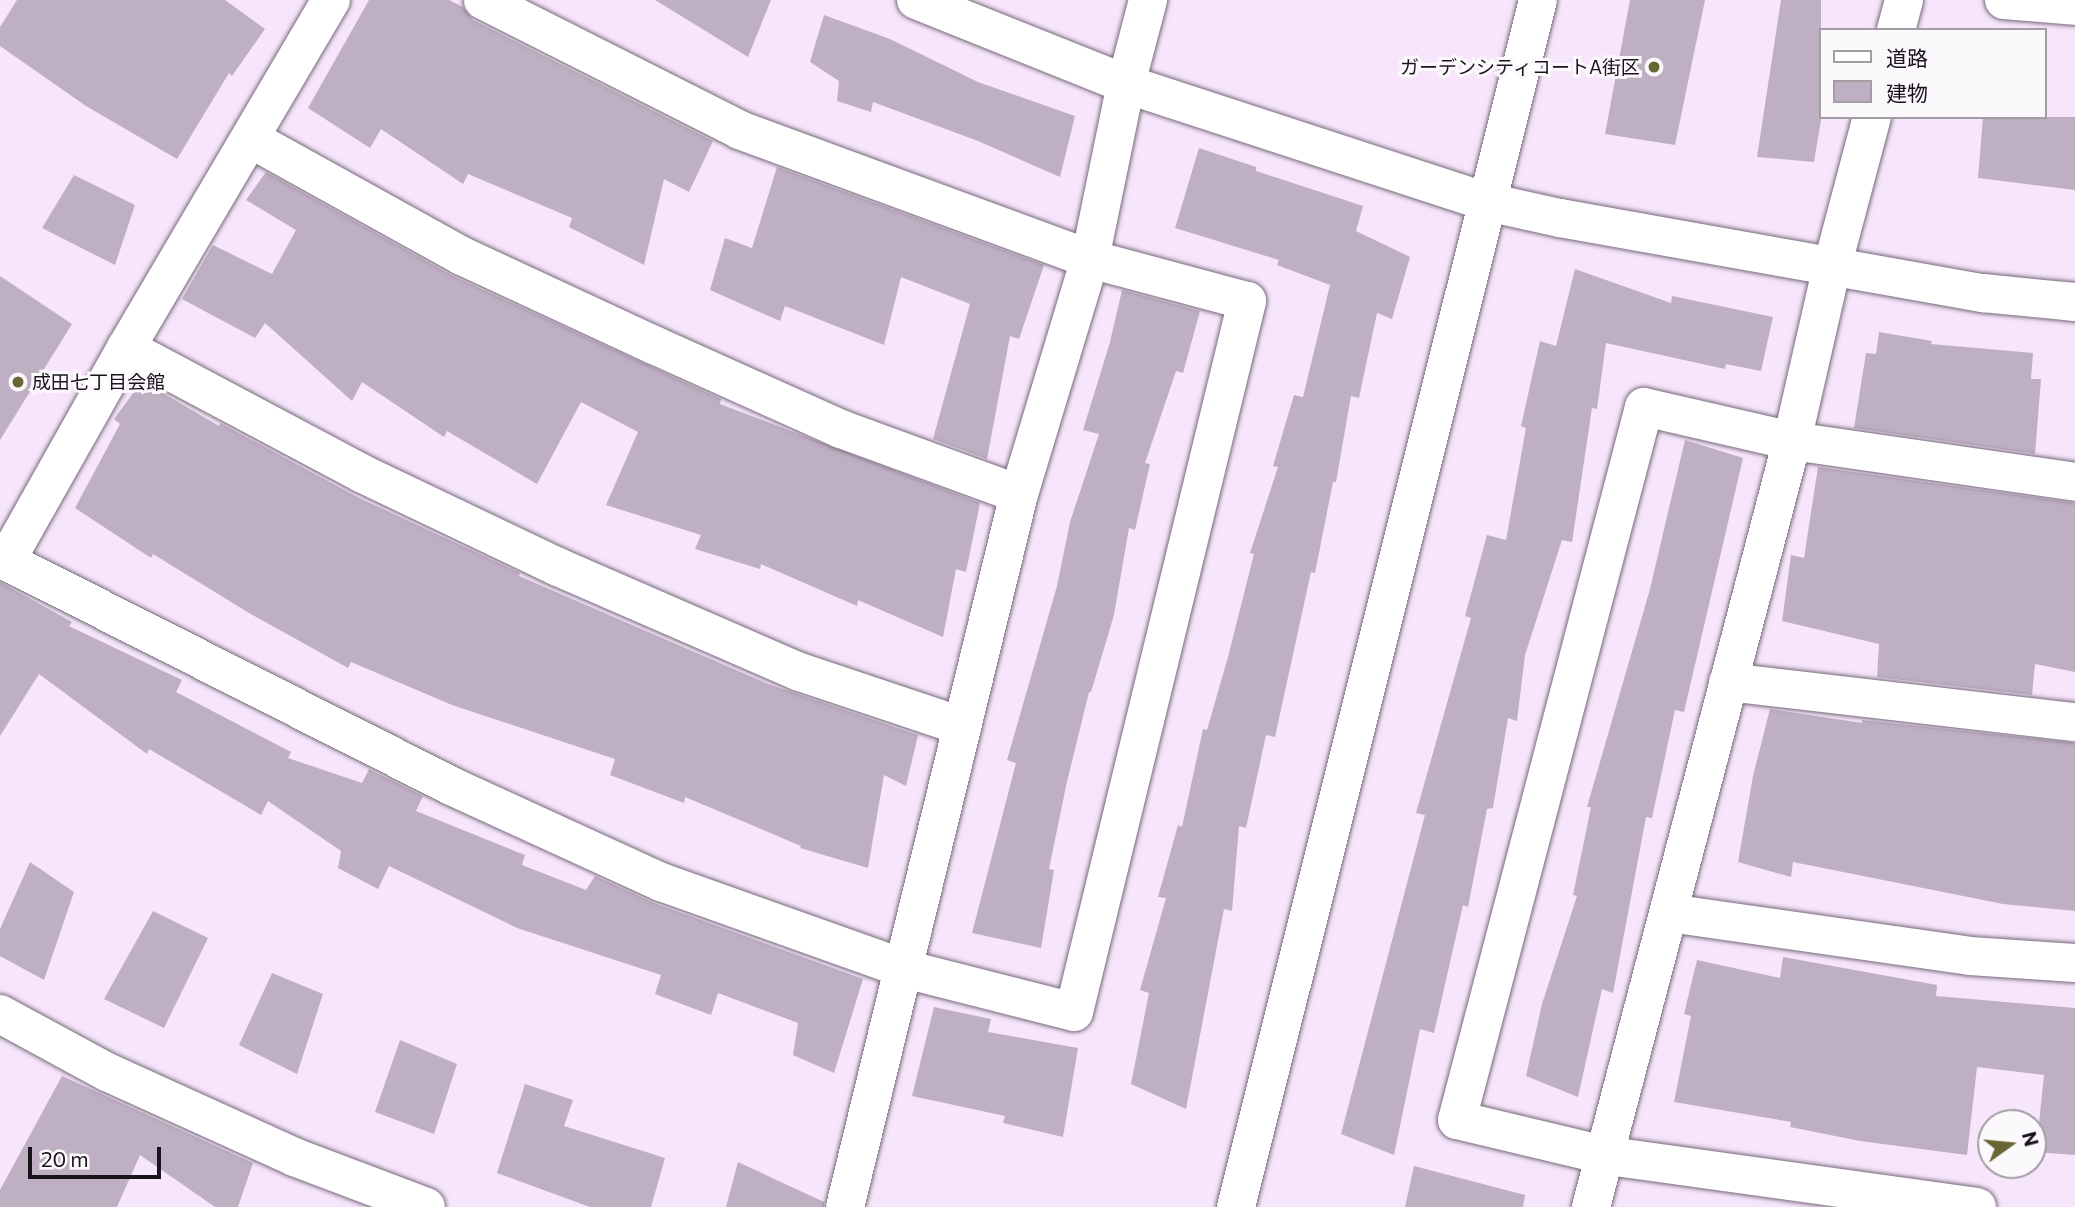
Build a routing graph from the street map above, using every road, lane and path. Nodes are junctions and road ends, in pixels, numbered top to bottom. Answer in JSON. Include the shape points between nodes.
{"nodes":[{"id":1,"x":331,"y":0,"type":"edge"},
{"id":2,"x":483,"y":0,"type":"edge"},
{"id":3,"x":916,"y":0,"type":"edge"},
{"id":4,"x":1148,"y":0,"type":"edge"},
{"id":5,"x":1538,"y":0,"type":"edge"},
{"id":6,"x":1903,"y":0,"type":"edge"},
{"id":7,"x":2004,"y":0,"type":"edge"},
{"id":8,"x":2075,"y":6,"type":"edge"},
{"id":9,"x":1896,"y":28,"type":"edge"},
{"id":10,"x":1126,"y":84,"type":"junction"},
{"id":11,"x":1871,"y":119,"type":"edge"},
{"id":12,"x":251,"y":139,"type":"junction"},
{"id":13,"x":1487,"y":202,"type":"junction"},
{"id":14,"x":1090,"y":259,"type":"junction"},
{"id":15,"x":1832,"y":267,"type":"junction"},
{"id":16,"x":2075,"y":302,"type":"edge"},
{"id":17,"x":126,"y":348,"type":"junction"},
{"id":18,"x":1792,"y":441,"type":"junction"},
{"id":19,"x":2075,"y":482,"type":"edge"},
{"id":20,"x":1019,"y":494,"type":"junction"},
{"id":21,"x":1728,"y":682,"type":"junction"},
{"id":22,"x":2075,"y":722,"type":"edge"},
{"id":23,"x":961,"y":726,"type":"junction"},
{"id":24,"x":1669,"y":914,"type":"junction"},
{"id":25,"x":2075,"y":963,"type":"edge"},
{"id":26,"x":905,"y":969,"type":"junction"},
{"id":27,"x":0,"y":1014,"type":"edge"},
{"id":28,"x":1604,"y":1155,"type":"junction"},
{"id":29,"x":426,"y":1207,"type":"edge"},
{"id":30,"x":845,"y":1207,"type":"edge"},
{"id":31,"x":1236,"y":1207,"type":"edge"},
{"id":32,"x":1591,"y":1207,"type":"edge"},
{"id":33,"x":1977,"y":1207,"type":"edge"}],
"edges":[{"from":1,"to":12,"type":"street"},
{"from":2,"to":14,"type":"street","via":[[740,130]]},
{"from":3,"to":10,"type":"street"},
{"from":4,"to":10,"type":"street"},
{"from":5,"to":13,"type":"street"},
{"from":6,"to":9,"type":"street"},
{"from":7,"to":8,"type":"street"},
{"from":10,"to":13,"type":"street"},
{"from":10,"to":14,"type":"street"},
{"from":11,"to":15,"type":"street"},
{"from":12,"to":17,"type":"street"},
{"from":12,"to":20,"type":"street","via":[[462,256],[654,345],[841,429]]},
{"from":13,"to":15,"type":"street"},
{"from":13,"to":31,"type":"street"},
{"from":14,"to":20,"type":"street"},
{"from":14,"to":26,"type":"street","via":[[1247,301],[1074,1012]]},
{"from":15,"to":16,"type":"street","via":[[1983,293]]},
{"from":15,"to":18,"type":"street"},
{"from":17,"to":23,"type":"street","via":[[361,473],[558,567],[800,672]]},
{"from":17,"to":26,"type":"street","via":[[6,561],[451,786],[661,882]]},
{"from":18,"to":19,"type":"street"},
{"from":18,"to":21,"type":"street"},
{"from":18,"to":28,"type":"street","via":[[1644,407],[1457,1120]]},
{"from":20,"to":23,"type":"street"},
{"from":21,"to":22,"type":"street"},
{"from":21,"to":24,"type":"street"},
{"from":23,"to":26,"type":"street"},
{"from":24,"to":25,"type":"street","via":[[1970,956]]},
{"from":24,"to":28,"type":"street"},
{"from":26,"to":30,"type":"street"},
{"from":27,"to":29,"type":"street","via":[[107,1072],[256,1140]]},
{"from":28,"to":32,"type":"street"},
{"from":28,"to":33,"type":"street"}]}
